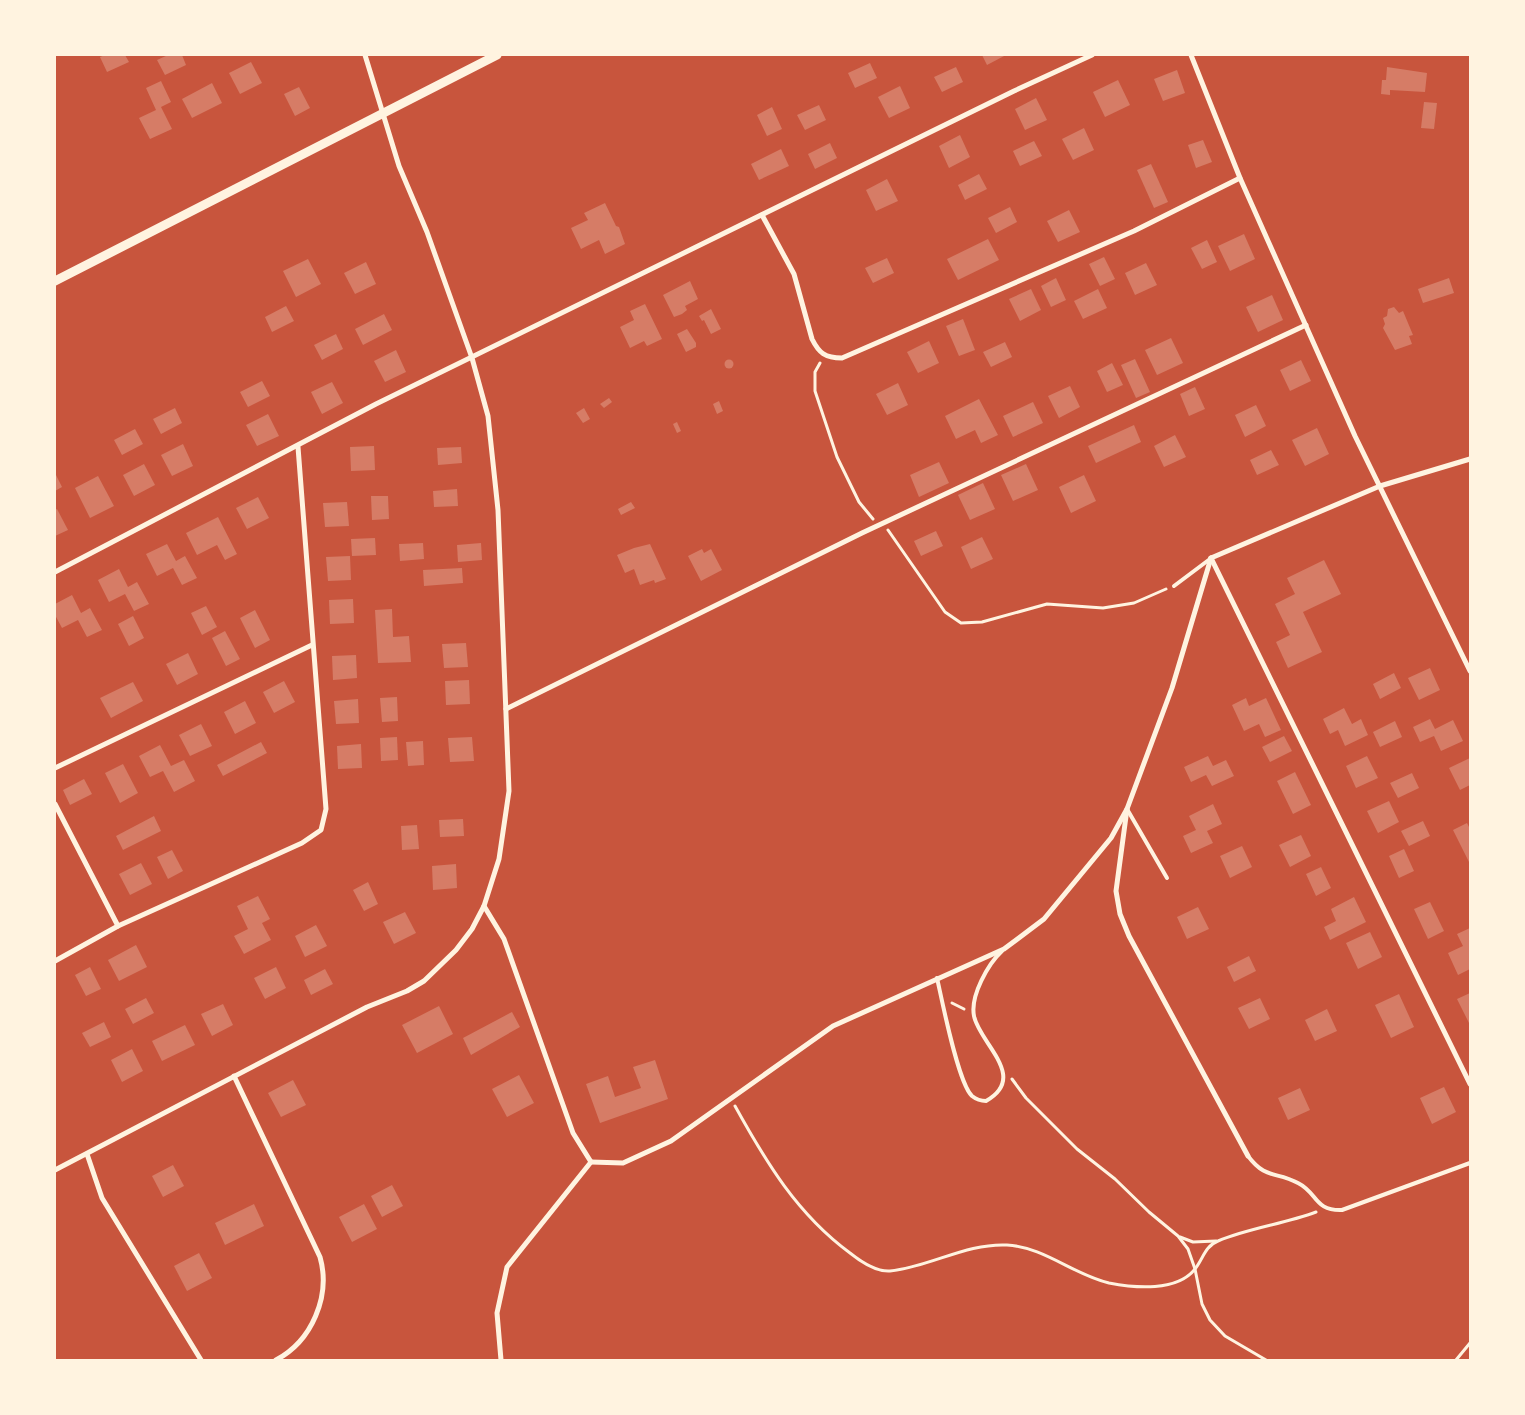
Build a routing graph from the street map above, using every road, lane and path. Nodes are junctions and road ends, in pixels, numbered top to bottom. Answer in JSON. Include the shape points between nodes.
{"nodes":[{"id":1,"x":365,"y":55,"type":"edge"},
{"id":2,"x":497,"y":55,"type":"edge"},
{"id":3,"x":1092,"y":55,"type":"edge"},
{"id":4,"x":1191,"y":55,"type":"edge"},
{"id":5,"x":382,"y":114,"type":"junction"},
{"id":6,"x":1240,"y":178,"type":"junction"},
{"id":7,"x":762,"y":215,"type":"junction"},
{"id":8,"x":55,"y":281,"type":"edge"},
{"id":9,"x":1306,"y":325,"type":"junction"},
{"id":10,"x":824,"y":356,"type":"junction"},
{"id":11,"x":472,"y":358,"type":"junction"},
{"id":12,"x":298,"y":447,"type":"junction"},
{"id":13,"x":1470,"y":459,"type":"edge"},
{"id":14,"x":1380,"y":486,"type":"junction"},
{"id":15,"x":881,"y":524,"type":"junction"},
{"id":16,"x":1211,"y":558,"type":"junction"},
{"id":17,"x":55,"y":572,"type":"edge"},
{"id":18,"x":1174,"y":586,"type":"joint"},
{"id":19,"x":312,"y":645,"type":"junction"},
{"id":20,"x":1470,"y":671,"type":"edge"},
{"id":21,"x":506,"y":709,"type":"junction"},
{"id":22,"x":55,"y":768,"type":"edge"},
{"id":23,"x":55,"y":804,"type":"edge"},
{"id":24,"x":1127,"y":809,"type":"junction"},
{"id":25,"x":1167,"y":878,"type":"dead end"},
{"id":26,"x":484,"y":906,"type":"junction"},
{"id":27,"x":118,"y":926,"type":"junction"},
{"id":28,"x":1004,"y":949,"type":"junction"},
{"id":29,"x":55,"y":962,"type":"edge"},
{"id":30,"x":937,"y":978,"type":"junction"},
{"id":31,"x":1001,"y":1065,"type":"junction"},
{"id":32,"x":234,"y":1076,"type":"junction"},
{"id":33,"x":1470,"y":1084,"type":"edge"},
{"id":34,"x":731,"y":1098,"type":"junction"},
{"id":35,"x":87,"y":1154,"type":"junction"},
{"id":36,"x":1248,"y":1156,"type":"joint"},
{"id":37,"x":591,"y":1162,"type":"junction"},
{"id":38,"x":1470,"y":1164,"type":"edge"},
{"id":39,"x":55,"y":1170,"type":"edge"},
{"id":40,"x":1322,"y":1206,"type":"junction"},
{"id":41,"x":1178,"y":1236,"type":"junction"},
{"id":42,"x":1219,"y":1240,"type":"junction"},
{"id":43,"x":1195,"y":1268,"type":"junction"},
{"id":44,"x":1470,"y":1343,"type":"edge"},
{"id":45,"x":201,"y":1360,"type":"edge"},
{"id":46,"x":276,"y":1360,"type":"edge"},
{"id":47,"x":501,"y":1360,"type":"edge"},
{"id":48,"x":1266,"y":1360,"type":"edge"},
{"id":49,"x":1456,"y":1360,"type":"edge"}],
"edges":[{"from":1,"to":5,"type":"street"},
{"from":2,"to":5,"type":"street"},
{"from":3,"to":7,"type":"street"},
{"from":4,"to":6,"type":"street"},
{"from":5,"to":8,"type":"street"},
{"from":5,"to":11,"type":"street"},
{"from":6,"to":9,"type":"street"},
{"from":6,"to":10,"type":"street","via":[[1134,231],[842,358]]},
{"from":7,"to":10,"type":"street","via":[[794,274],[812,339]]},
{"from":7,"to":11,"type":"street"},
{"from":9,"to":14,"type":"street"},
{"from":9,"to":15,"type":"street"},
{"from":10,"to":15,"type":"path","via":[[816,372],[815,391],[837,457],[859,502]]},
{"from":11,"to":12,"type":"street","via":[[376,404]]},
{"from":11,"to":21,"type":"street","via":[[488,416],[494,461]]},
{"from":12,"to":17,"type":"street"},
{"from":12,"to":19,"type":"street"},
{"from":13,"to":14,"type":"street"},
{"from":14,"to":16,"type":"street"},
{"from":14,"to":20,"type":"street"},
{"from":15,"to":18,"type":"path","via":[[898,543],[945,612],[961,623],[982,622],[1047,604],[1104,608],[1155,596]]},
{"from":15,"to":21,"type":"street"},
{"from":16,"to":18,"type":"lane"},
{"from":16,"to":24,"type":"street","via":[[1172,688]]},
{"from":16,"to":33,"type":"street"},
{"from":19,"to":22,"type":"street"},
{"from":19,"to":27,"type":"street","via":[[326,810],[320,830],[302,843]]},
{"from":21,"to":26,"type":"street","via":[[509,790],[505,827]]},
{"from":23,"to":27,"type":"street"},
{"from":24,"to":25,"type":"lane"},
{"from":24,"to":28,"type":"street","via":[[1112,838],[1044,919]]},
{"from":24,"to":36,"type":"street","via":[[1116,891],[1120,914]]},
{"from":26,"to":32,"type":"street","via":[[456,950],[424,981]]},
{"from":26,"to":37,"type":"street","via":[[504,939],[573,1133]]},
{"from":27,"to":29,"type":"street"},
{"from":28,"to":30,"type":"street"},
{"from":28,"to":31,"type":"lane","via":[[987,970],[973,1006],[974,1018]]},
{"from":30,"to":31,"type":"lane","via":[[951,1041],[971,1095],[986,1101],[994,1096],[1003,1080]]},
{"from":30,"to":34,"type":"street","via":[[834,1026]]},
{"from":31,"to":41,"type":"path","via":[[1026,1098],[1077,1149]]},
{"from":32,"to":35,"type":"street"},
{"from":32,"to":46,"type":"street","via":[[324,1269],[322,1299],[314,1321],[296,1346]]},
{"from":34,"to":37,"type":"street","via":[[670,1141],[639,1156],[623,1163]]},
{"from":34,"to":43,"type":"path","via":[[762,1154],[794,1201],[843,1248],[872,1268],[902,1270],[971,1249],[1000,1245],[1028,1249],[1108,1282],[1136,1286],[1174,1283],[1187,1277]]},
{"from":35,"to":39,"type":"street"},
{"from":35,"to":45,"type":"street","via":[[102,1198]]},
{"from":36,"to":40,"type":"lane","via":[[1263,1172],[1301,1185]]},
{"from":37,"to":47,"type":"street","via":[[507,1267],[497,1313]]},
{"from":38,"to":40,"type":"lane","via":[[1342,1210]]},
{"from":40,"to":42,"type":"path","via":[[1307,1215]]},
{"from":41,"to":42,"type":"path","via":[[1193,1242]]},
{"from":41,"to":43,"type":"path","via":[[1188,1249]]},
{"from":42,"to":43,"type":"path","via":[[1205,1251]]},
{"from":43,"to":48,"type":"path","via":[[1202,1304],[1210,1320],[1225,1336]]},
{"from":44,"to":49,"type":"path"}]}
